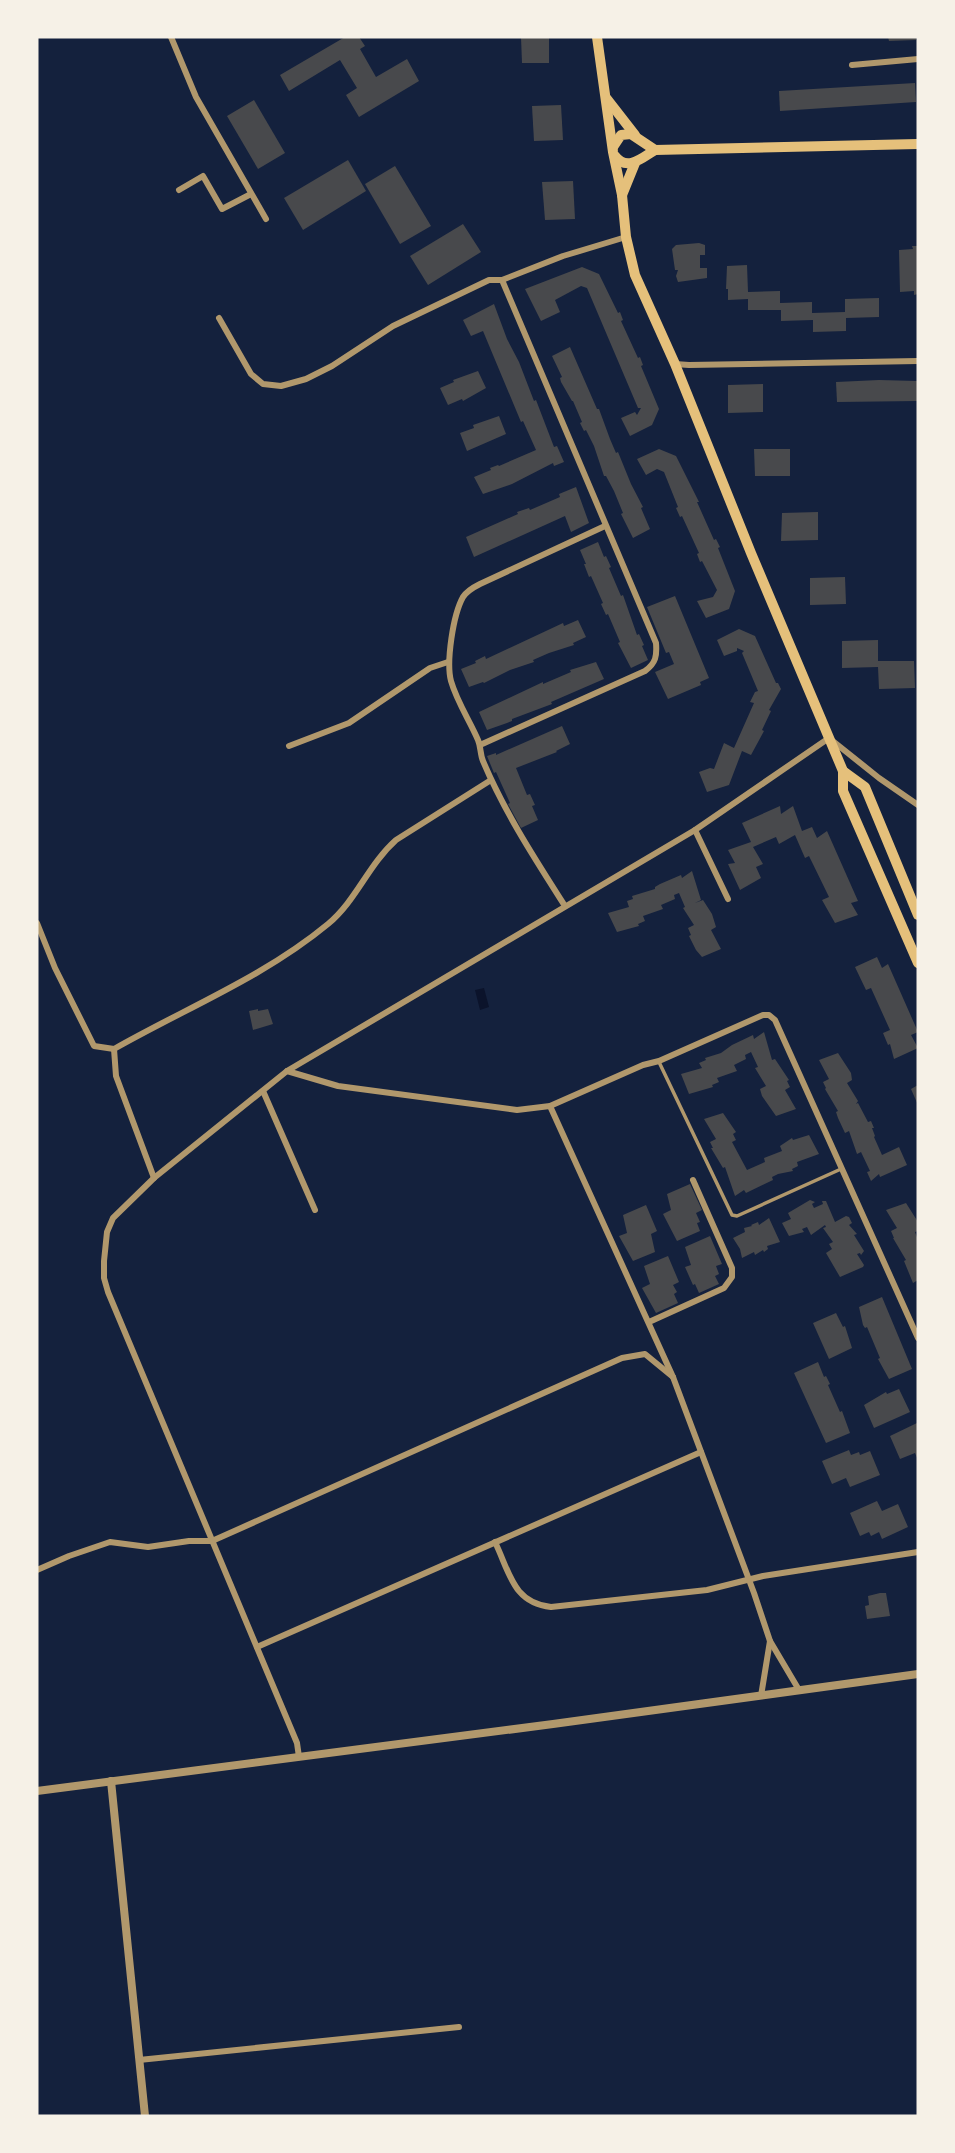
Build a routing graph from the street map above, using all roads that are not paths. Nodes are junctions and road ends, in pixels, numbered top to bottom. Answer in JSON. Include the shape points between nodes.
{"nodes":[{"id":1,"x":171,"y":37,"type":"edge"},
{"id":2,"x":597,"y":37,"type":"edge"},
{"id":3,"x":918,"y":60,"type":"edge"},
{"id":4,"x":852,"y":65,"type":"dead end"},
{"id":5,"x":607,"y":98,"type":"junction"},
{"id":6,"x":637,"y":136,"type":"junction"},
{"id":7,"x":918,"y":144,"type":"edge"},
{"id":8,"x":613,"y":150,"type":"junction"},
{"id":9,"x":655,"y":150,"type":"junction"},
{"id":10,"x":637,"y":162,"type":"junction"},
{"id":11,"x":179,"y":190,"type":"dead end"},
{"id":12,"x":251,"y":194,"type":"junction"},
{"id":13,"x":622,"y":195,"type":"junction"},
{"id":14,"x":266,"y":219,"type":"dead end"},
{"id":15,"x":626,"y":237,"type":"junction"},
{"id":16,"x":502,"y":280,"type":"junction"},
{"id":17,"x":219,"y":318,"type":"dead end"},
{"id":18,"x":918,"y":361,"type":"edge"},
{"id":19,"x":675,"y":364,"type":"junction"},
{"id":20,"x":605,"y":526,"type":"junction"},
{"id":21,"x":448,"y":662,"type":"junction"},
{"id":22,"x":829,"y":738,"type":"junction"},
{"id":23,"x":480,"y":745,"type":"junction"},
{"id":24,"x":289,"y":746,"type":"dead end"},
{"id":25,"x":843,"y":772,"type":"junction"},
{"id":26,"x":879,"y":778,"type":"junction"},
{"id":27,"x":491,"y":780,"type":"junction"},
{"id":28,"x":865,"y":788,"type":"junction"},
{"id":29,"x":918,"y":805,"type":"edge"},
{"id":30,"x":695,"y":830,"type":"junction"},
{"id":31,"x":729,"y":899,"type":"dead end"},
{"id":32,"x":565,"y":906,"type":"junction"},
{"id":33,"x":918,"y":915,"type":"edge"},
{"id":34,"x":37,"y":923,"type":"edge"},
{"id":35,"x":918,"y":963,"type":"edge"},
{"id":36,"x":114,"y":1049,"type":"junction"},
{"id":37,"x":659,"y":1061,"type":"junction"},
{"id":38,"x":288,"y":1071,"type":"junction"},
{"id":39,"x":263,"y":1091,"type":"junction"},
{"id":40,"x":550,"y":1105,"type":"junction"},
{"id":41,"x":843,"y":1168,"type":"junction"},
{"id":42,"x":154,"y":1178,"type":"junction"},
{"id":43,"x":693,"y":1180,"type":"dead end"},
{"id":44,"x":315,"y":1210,"type":"dead end"},
{"id":45,"x":649,"y":1322,"type":"junction"},
{"id":46,"x":918,"y":1338,"type":"edge"},
{"id":47,"x":673,"y":1377,"type":"junction"},
{"id":48,"x":701,"y":1452,"type":"junction"},
{"id":49,"x":212,"y":1541,"type":"junction"},
{"id":50,"x":495,"y":1542,"type":"junction"},
{"id":51,"x":918,"y":1552,"type":"edge"},
{"id":52,"x":37,"y":1570,"type":"edge"},
{"id":53,"x":749,"y":1582,"type":"junction"},
{"id":54,"x":770,"y":1641,"type":"junction"},
{"id":55,"x":257,"y":1647,"type":"junction"},
{"id":56,"x":918,"y":1674,"type":"edge"},
{"id":57,"x":799,"y":1690,"type":"junction"},
{"id":58,"x":761,"y":1696,"type":"junction"},
{"id":59,"x":299,"y":1757,"type":"junction"},
{"id":60,"x":111,"y":1781,"type":"junction"},
{"id":61,"x":37,"y":1791,"type":"edge"},
{"id":62,"x":459,"y":2027,"type":"dead end"},
{"id":63,"x":139,"y":2060,"type":"junction"},
{"id":64,"x":145,"y":2116,"type":"edge"}],
"edges":[{"from":1,"to":12,"type":"street","via":[[196,97]]},
{"from":2,"to":5,"type":"main road"},
{"from":3,"to":4,"type":"street"},
{"from":5,"to":6,"type":"main road"},
{"from":5,"to":8,"type":"main road"},
{"from":6,"to":8,"type":"main road","via":[[621,135]]},
{"from":6,"to":9,"type":"main road"},
{"from":6,"to":10,"type":"main road","via":[[643,151]]},
{"from":7,"to":9,"type":"main road"},
{"from":8,"to":10,"type":"main road","via":[[621,163]]},
{"from":8,"to":13,"type":"main road"},
{"from":9,"to":10,"type":"main road"},
{"from":10,"to":13,"type":"main road"},
{"from":11,"to":12,"type":"street","via":[[203,176],[222,209]]},
{"from":12,"to":14,"type":"street"},
{"from":13,"to":15,"type":"main road"},
{"from":15,"to":16,"type":"street"},
{"from":15,"to":19,"type":"main road","via":[[642,293]]},
{"from":16,"to":17,"type":"street","via":[[489,280],[393,326],[332,366],[281,386],[263,384],[251,373]]},
{"from":16,"to":20,"type":"street"},
{"from":18,"to":19,"type":"street"},
{"from":19,"to":22,"type":"main road"},
{"from":20,"to":21,"type":"street","via":[[471,590],[457,615]]},
{"from":20,"to":23,"type":"street","via":[[656,643],[653,665]]},
{"from":21,"to":23,"type":"street"},
{"from":21,"to":24,"type":"street","via":[[430,668],[356,719]]},
{"from":22,"to":25,"type":"main road"},
{"from":22,"to":26,"type":"street"},
{"from":22,"to":30,"type":"street"},
{"from":23,"to":27,"type":"street"},
{"from":25,"to":28,"type":"main road"},
{"from":25,"to":35,"type":"main road","via":[[843,791]]},
{"from":26,"to":28,"type":"street"},
{"from":26,"to":29,"type":"street"},
{"from":27,"to":32,"type":"street","via":[[519,835]]},
{"from":27,"to":36,"type":"street","via":[[390,846],[327,925],[245,980]]},
{"from":28,"to":33,"type":"main road"},
{"from":30,"to":31,"type":"street"},
{"from":30,"to":32,"type":"street"},
{"from":32,"to":38,"type":"street"},
{"from":34,"to":36,"type":"street","via":[[94,1046]]},
{"from":36,"to":42,"type":"street","via":[[116,1076]]},
{"from":37,"to":40,"type":"street"},
{"from":37,"to":41,"type":"street","via":[[769,1015]]},
{"from":37,"to":41,"type":"lane","via":[[732,1215]]},
{"from":38,"to":39,"type":"street"},
{"from":38,"to":40,"type":"street","via":[[338,1086],[400,1096],[517,1110]]},
{"from":39,"to":42,"type":"street"},
{"from":39,"to":44,"type":"street"},
{"from":40,"to":45,"type":"street"},
{"from":41,"to":46,"type":"street"},
{"from":42,"to":49,"type":"street","via":[[113,1218],[107,1232],[104,1278]]},
{"from":43,"to":45,"type":"street","via":[[732,1277],[724,1288]]},
{"from":45,"to":47,"type":"street"},
{"from":47,"to":48,"type":"street"},
{"from":47,"to":49,"type":"street","via":[[645,1354],[622,1358]]},
{"from":48,"to":50,"type":"street"},
{"from":48,"to":53,"type":"street"},
{"from":49,"to":52,"type":"street","via":[[148,1547],[110,1542]]},
{"from":49,"to":55,"type":"street"},
{"from":50,"to":53,"type":"street","via":[[521,1597],[536,1606],[551,1608]]},
{"from":50,"to":55,"type":"street"},
{"from":51,"to":53,"type":"street"},
{"from":53,"to":54,"type":"street"},
{"from":54,"to":57,"type":"street"},
{"from":54,"to":58,"type":"street"},
{"from":55,"to":59,"type":"street"},
{"from":56,"to":57,"type":"street"},
{"from":57,"to":58,"type":"street"},
{"from":58,"to":59,"type":"street"},
{"from":59,"to":60,"type":"street"},
{"from":60,"to":61,"type":"street"},
{"from":60,"to":63,"type":"street"},
{"from":62,"to":63,"type":"street"},
{"from":63,"to":64,"type":"street"}]}
